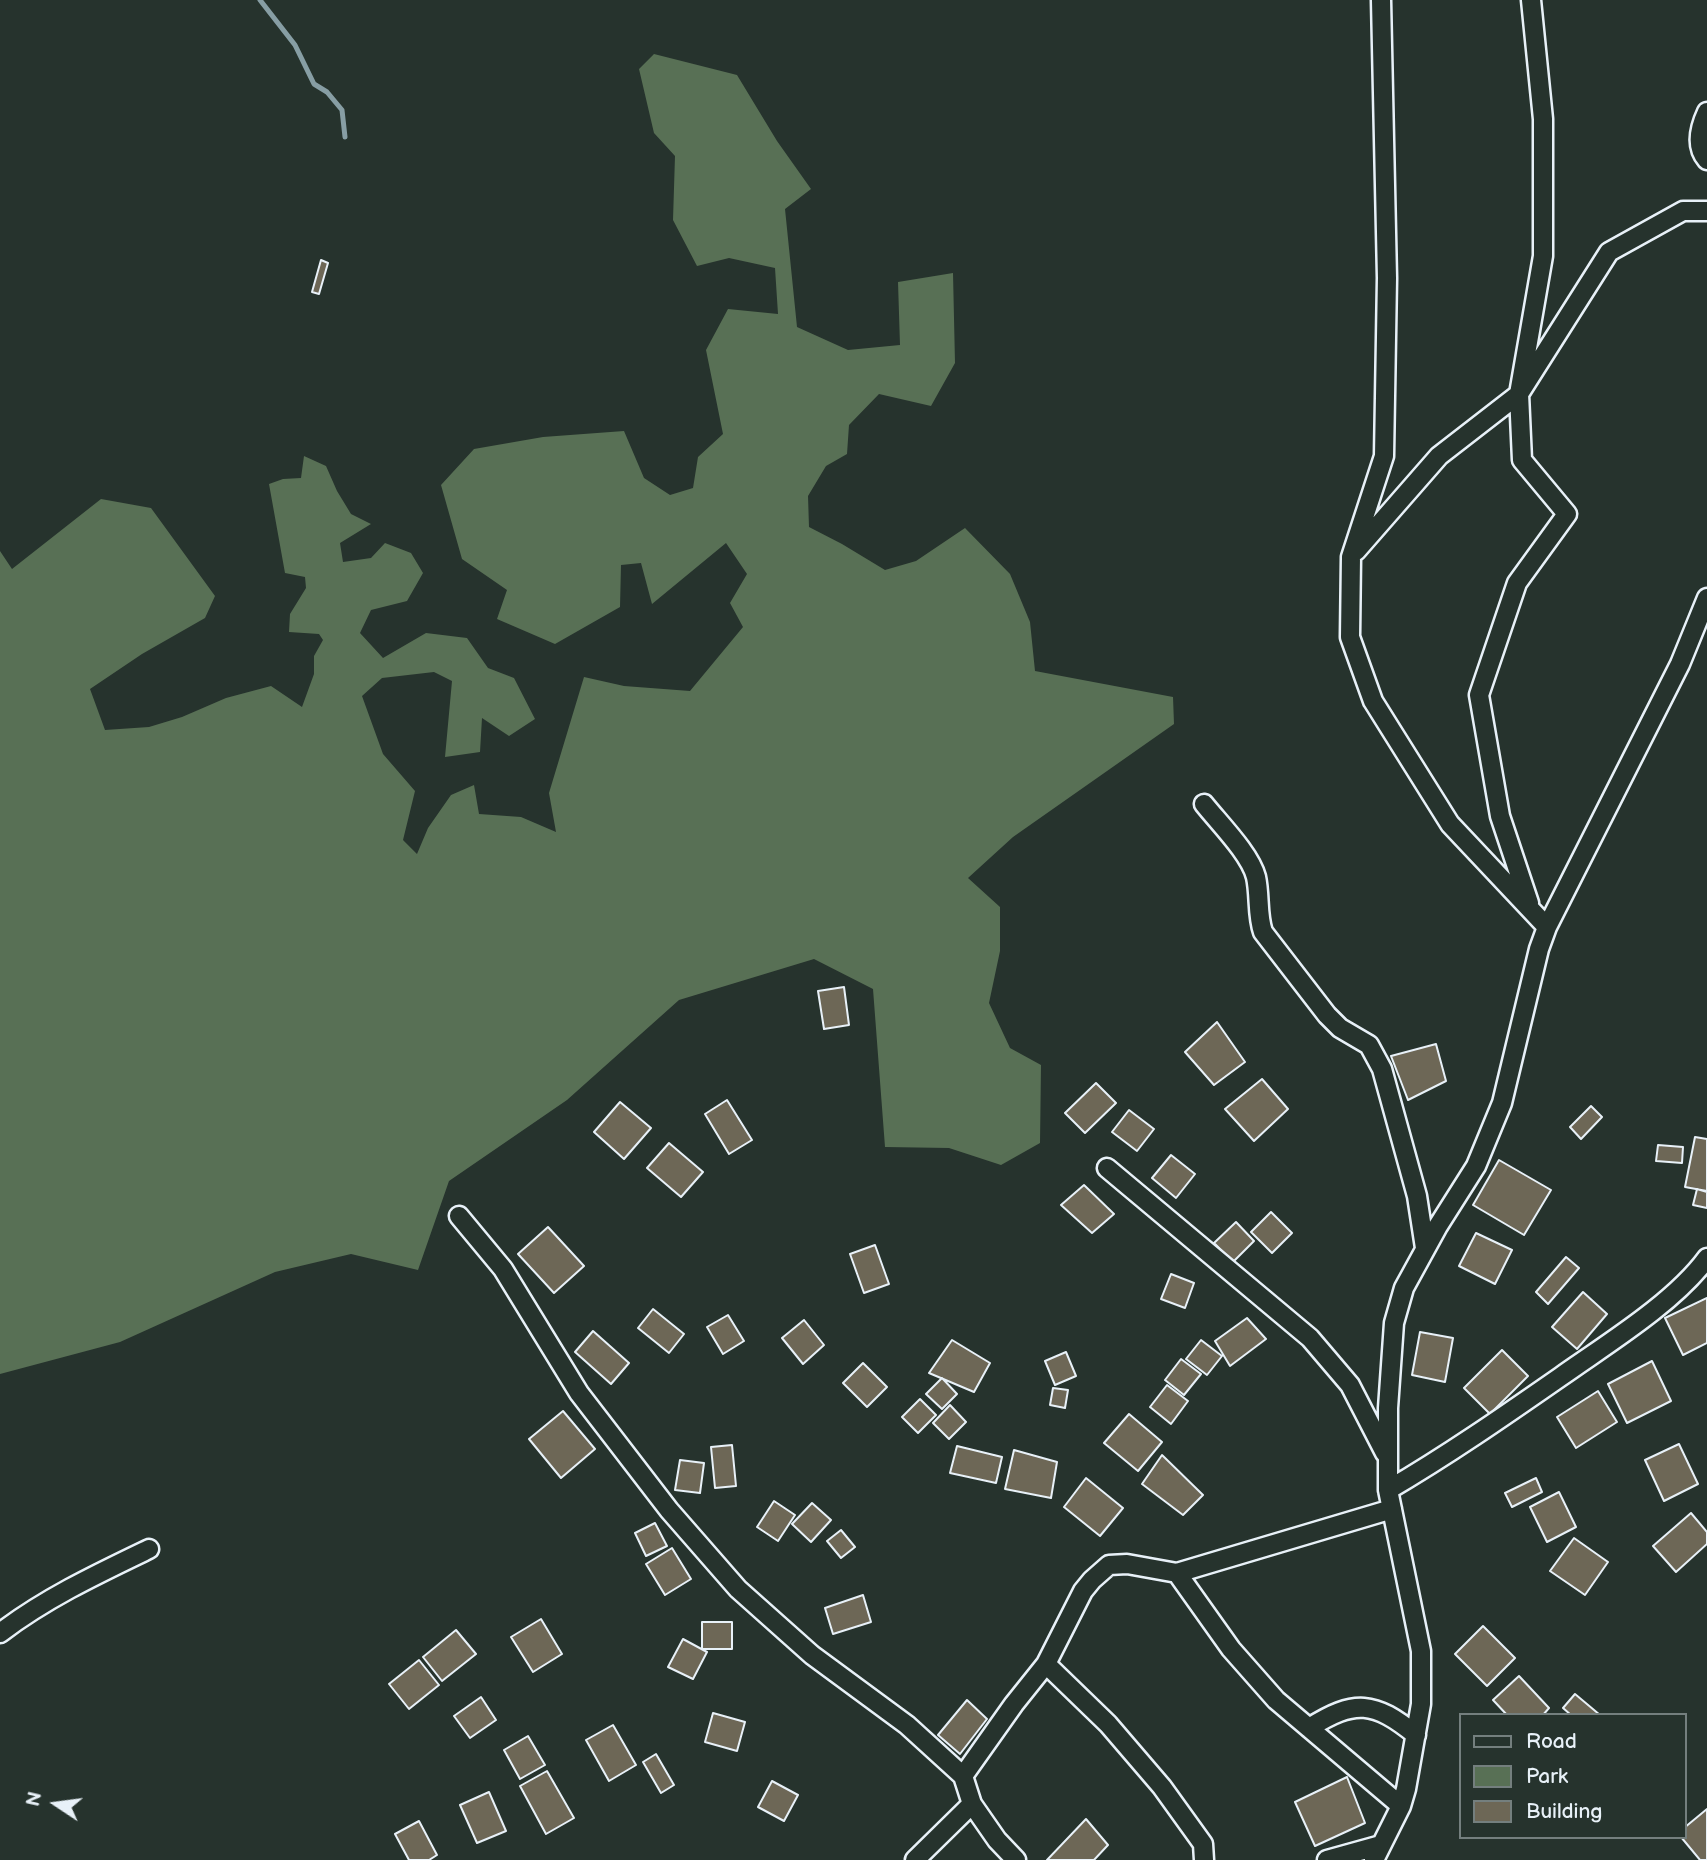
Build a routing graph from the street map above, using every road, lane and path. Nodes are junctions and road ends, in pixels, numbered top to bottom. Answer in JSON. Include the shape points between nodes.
{"nodes":[{"id":1,"x":1381,"y":0,"type":"edge"},
{"id":2,"x":1531,"y":0,"type":"edge"},
{"id":3,"x":1707,"y":112,"type":"edge"},
{"id":4,"x":1707,"y":160,"type":"edge"},
{"id":5,"x":1707,"y":211,"type":"edge"},
{"id":6,"x":1519,"y":394,"type":"junction"},
{"id":7,"x":1351,"y":557,"type":"junction"},
{"id":8,"x":1707,"y":598,"type":"edge"},
{"id":9,"x":1204,"y":804,"type":"dead end"},
{"id":10,"x":1531,"y":910,"type":"junction"},
{"id":11,"x":1547,"y":927,"type":"junction"},
{"id":12,"x":1107,"y":1168,"type":"dead end"},
{"id":13,"x":459,"y":1216,"type":"dead end"},
{"id":14,"x":1425,"y":1248,"type":"junction"},
{"id":15,"x":1707,"y":1258,"type":"edge"},
{"id":16,"x":1387,"y":1456,"type":"junction"},
{"id":17,"x":1388,"y":1490,"type":"junction"},
{"id":18,"x":1392,"y":1509,"type":"junction"},
{"id":19,"x":149,"y":1549,"type":"dead end"},
{"id":20,"x":1177,"y":1573,"type":"junction"},
{"id":21,"x":0,"y":1633,"type":"edge"},
{"id":22,"x":1046,"y":1664,"type":"junction"},
{"id":23,"x":1309,"y":1728,"type":"junction"},
{"id":24,"x":1416,"y":1735,"type":"junction"},
{"id":25,"x":963,"y":1776,"type":"junction"},
{"id":26,"x":972,"y":1804,"type":"junction"},
{"id":27,"x":1401,"y":1807,"type":"junction"},
{"id":28,"x":1378,"y":1853,"type":"edge"},
{"id":29,"x":915,"y":1860,"type":"edge"},
{"id":30,"x":1016,"y":1860,"type":"edge"},
{"id":31,"x":1204,"y":1860,"type":"edge"},
{"id":32,"x":1327,"y":1860,"type":"edge"}],
"edges":[{"from":1,"to":7,"type":"street","via":[[1387,278],[1384,456]]},
{"from":2,"to":6,"type":"street","via":[[1543,119],[1543,256]]},
{"from":3,"to":4,"type":"street","via":[[1699,139]]},
{"from":5,"to":6,"type":"street","via":[[1683,211],[1609,253]]},
{"from":6,"to":7,"type":"street","via":[[1439,456]]},
{"from":6,"to":10,"type":"street","via":[[1522,460],[1567,514],[1517,583],[1479,695],[1500,816]]},
{"from":7,"to":10,"type":"street","via":[[1350,638],[1373,701],[1450,824]]},
{"from":8,"to":11,"type":"street","via":[[1675,675]]},
{"from":9,"to":14,"type":"street","via":[[1249,859],[1263,932],[1326,1015],[1374,1051],[1417,1196]]},
{"from":10,"to":11,"type":"street"},
{"from":11,"to":14,"type":"street","via":[[1502,1103],[1476,1167]]},
{"from":12,"to":16,"type":"street","via":[[1310,1338],[1350,1385]]},
{"from":13,"to":25,"type":"street","via":[[503,1269],[579,1393],[669,1510],[738,1589]]},
{"from":14,"to":16,"type":"street","via":[[1404,1288],[1394,1323]]},
{"from":15,"to":17,"type":"street","via":[[1647,1315],[1600,1350],[1453,1452]]},
{"from":16,"to":17,"type":"street"},
{"from":17,"to":18,"type":"street"},
{"from":18,"to":20,"type":"street"},
{"from":18,"to":24,"type":"street","via":[[1422,1651]]},
{"from":19,"to":21,"type":"street","via":[[27,1612]]},
{"from":20,"to":22,"type":"street","via":[[1109,1565],[1083,1591]]},
{"from":20,"to":23,"type":"street","via":[[1231,1649],[1276,1700]]},
{"from":22,"to":25,"type":"street"},
{"from":22,"to":31,"type":"street","via":[[1108,1724],[1162,1787],[1203,1844]]},
{"from":23,"to":24,"type":"street","via":[[1335,1712],[1355,1707],[1394,1717]]},
{"from":23,"to":27,"type":"street"},
{"from":24,"to":27,"type":"street"},
{"from":25,"to":26,"type":"street"},
{"from":26,"to":29,"type":"street"},
{"from":26,"to":30,"type":"street"},
{"from":27,"to":28,"type":"street"},
{"from":28,"to":32,"type":"street"}]}
